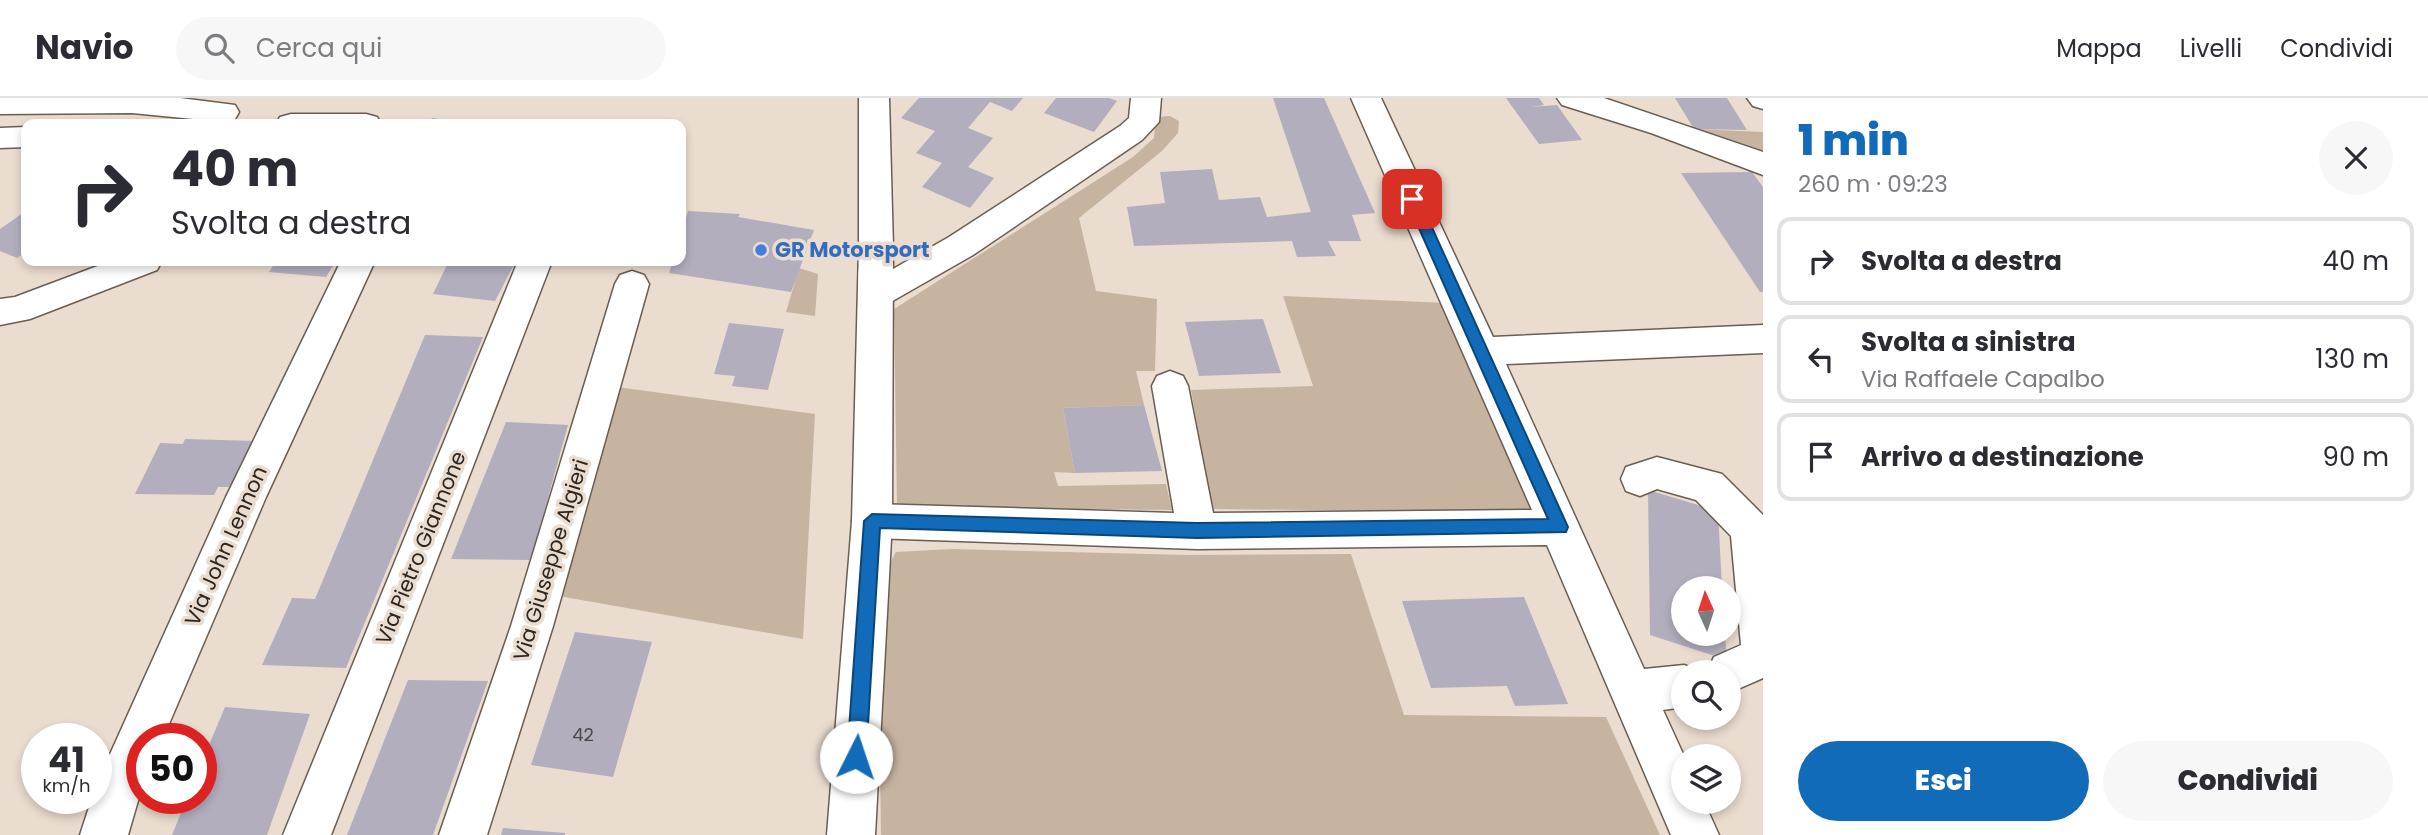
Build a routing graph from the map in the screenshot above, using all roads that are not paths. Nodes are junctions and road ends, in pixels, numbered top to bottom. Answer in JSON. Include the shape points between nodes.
{"nodes":[{"id":1,"x":874,"y":98,"type":"edge"},
{"id":2,"x":1146,"y":98,"type":"edge"},
{"id":3,"x":1366,"y":98,"type":"edge"},
{"id":4,"x":1572,"y":98,"type":"edge"},
{"id":5,"x":0,"y":104,"type":"edge"},
{"id":6,"x":235,"y":111,"type":"edge"},
{"id":7,"x":1660,"y":112,"type":"edge"},
{"id":8,"x":21,"y":137,"type":"edge"},
{"id":9,"x":0,"y":138,"type":"edge"},
{"id":10,"x":1763,"y":164,"type":"edge"},
{"id":11,"x":876,"y":248,"type":"junction"},
{"id":12,"x":132,"y":266,"type":"edge"},
{"id":13,"x":356,"y":266,"type":"edge"},
{"id":14,"x":533,"y":266,"type":"edge"},
{"id":15,"x":632,"y":284,"type":"dead end"},
{"id":16,"x":0,"y":312,"type":"edge"},
{"id":17,"x":1763,"y":339,"type":"edge"},
{"id":18,"x":1482,"y":351,"type":"junction"},
{"id":19,"x":1170,"y":386,"type":"dead end"},
{"id":20,"x":1640,"y":479,"type":"dead end"},
{"id":21,"x":872,"y":521,"type":"junction"},
{"id":22,"x":1560,"y":527,"type":"junction"},
{"id":23,"x":1197,"y":531,"type":"junction"},
{"id":24,"x":1763,"y":648,"type":"edge"},
{"id":25,"x":1763,"y":657,"type":"edge"},
{"id":26,"x":1741,"y":667,"type":"edge"},
{"id":27,"x":1671,"y":688,"type":"edge"},
{"id":28,"x":1632,"y":692,"type":"junction"},
{"id":29,"x":104,"y":835,"type":"edge"},
{"id":30,"x":307,"y":835,"type":"edge"},
{"id":31,"x":463,"y":835,"type":"edge"},
{"id":32,"x":851,"y":835,"type":"edge"},
{"id":33,"x":1695,"y":835,"type":"edge"}],
"edges":[{"from":1,"to":11,"type":"street"},
{"from":2,"to":11,"type":"street","via":[[1144,121],[1131,133],[961,246],[877,295]]},
{"from":3,"to":18,"type":"street"},
{"from":4,"to":7,"type":"street"},
{"from":5,"to":6,"type":"street","via":[[132,103]]},
{"from":7,"to":10,"type":"street"},
{"from":8,"to":9,"type":"street"},
{"from":11,"to":21,"type":"street"},
{"from":12,"to":16,"type":"street","via":[[18,310]]},
{"from":13,"to":29,"type":"street","name":"Via John Lennon","via":[[235,523],[118,788]]},
{"from":14,"to":30,"type":"street","name":"Via Pietro Giannone"},
{"from":15,"to":31,"type":"street","name":"Via Giuseppe Algieri","via":[[532,626]]},
{"from":17,"to":18,"type":"street"},
{"from":18,"to":22,"type":"street"},
{"from":19,"to":23,"type":"street"},
{"from":20,"to":24,"type":"street","via":[[1657,474],[1708,486],[1750,529]]},
{"from":21,"to":23,"type":"street"},
{"from":21,"to":32,"type":"street"},
{"from":22,"to":23,"type":"street"},
{"from":22,"to":28,"type":"street"},
{"from":25,"to":26,"type":"street"},
{"from":27,"to":28,"type":"street"},
{"from":28,"to":33,"type":"street"}]}
